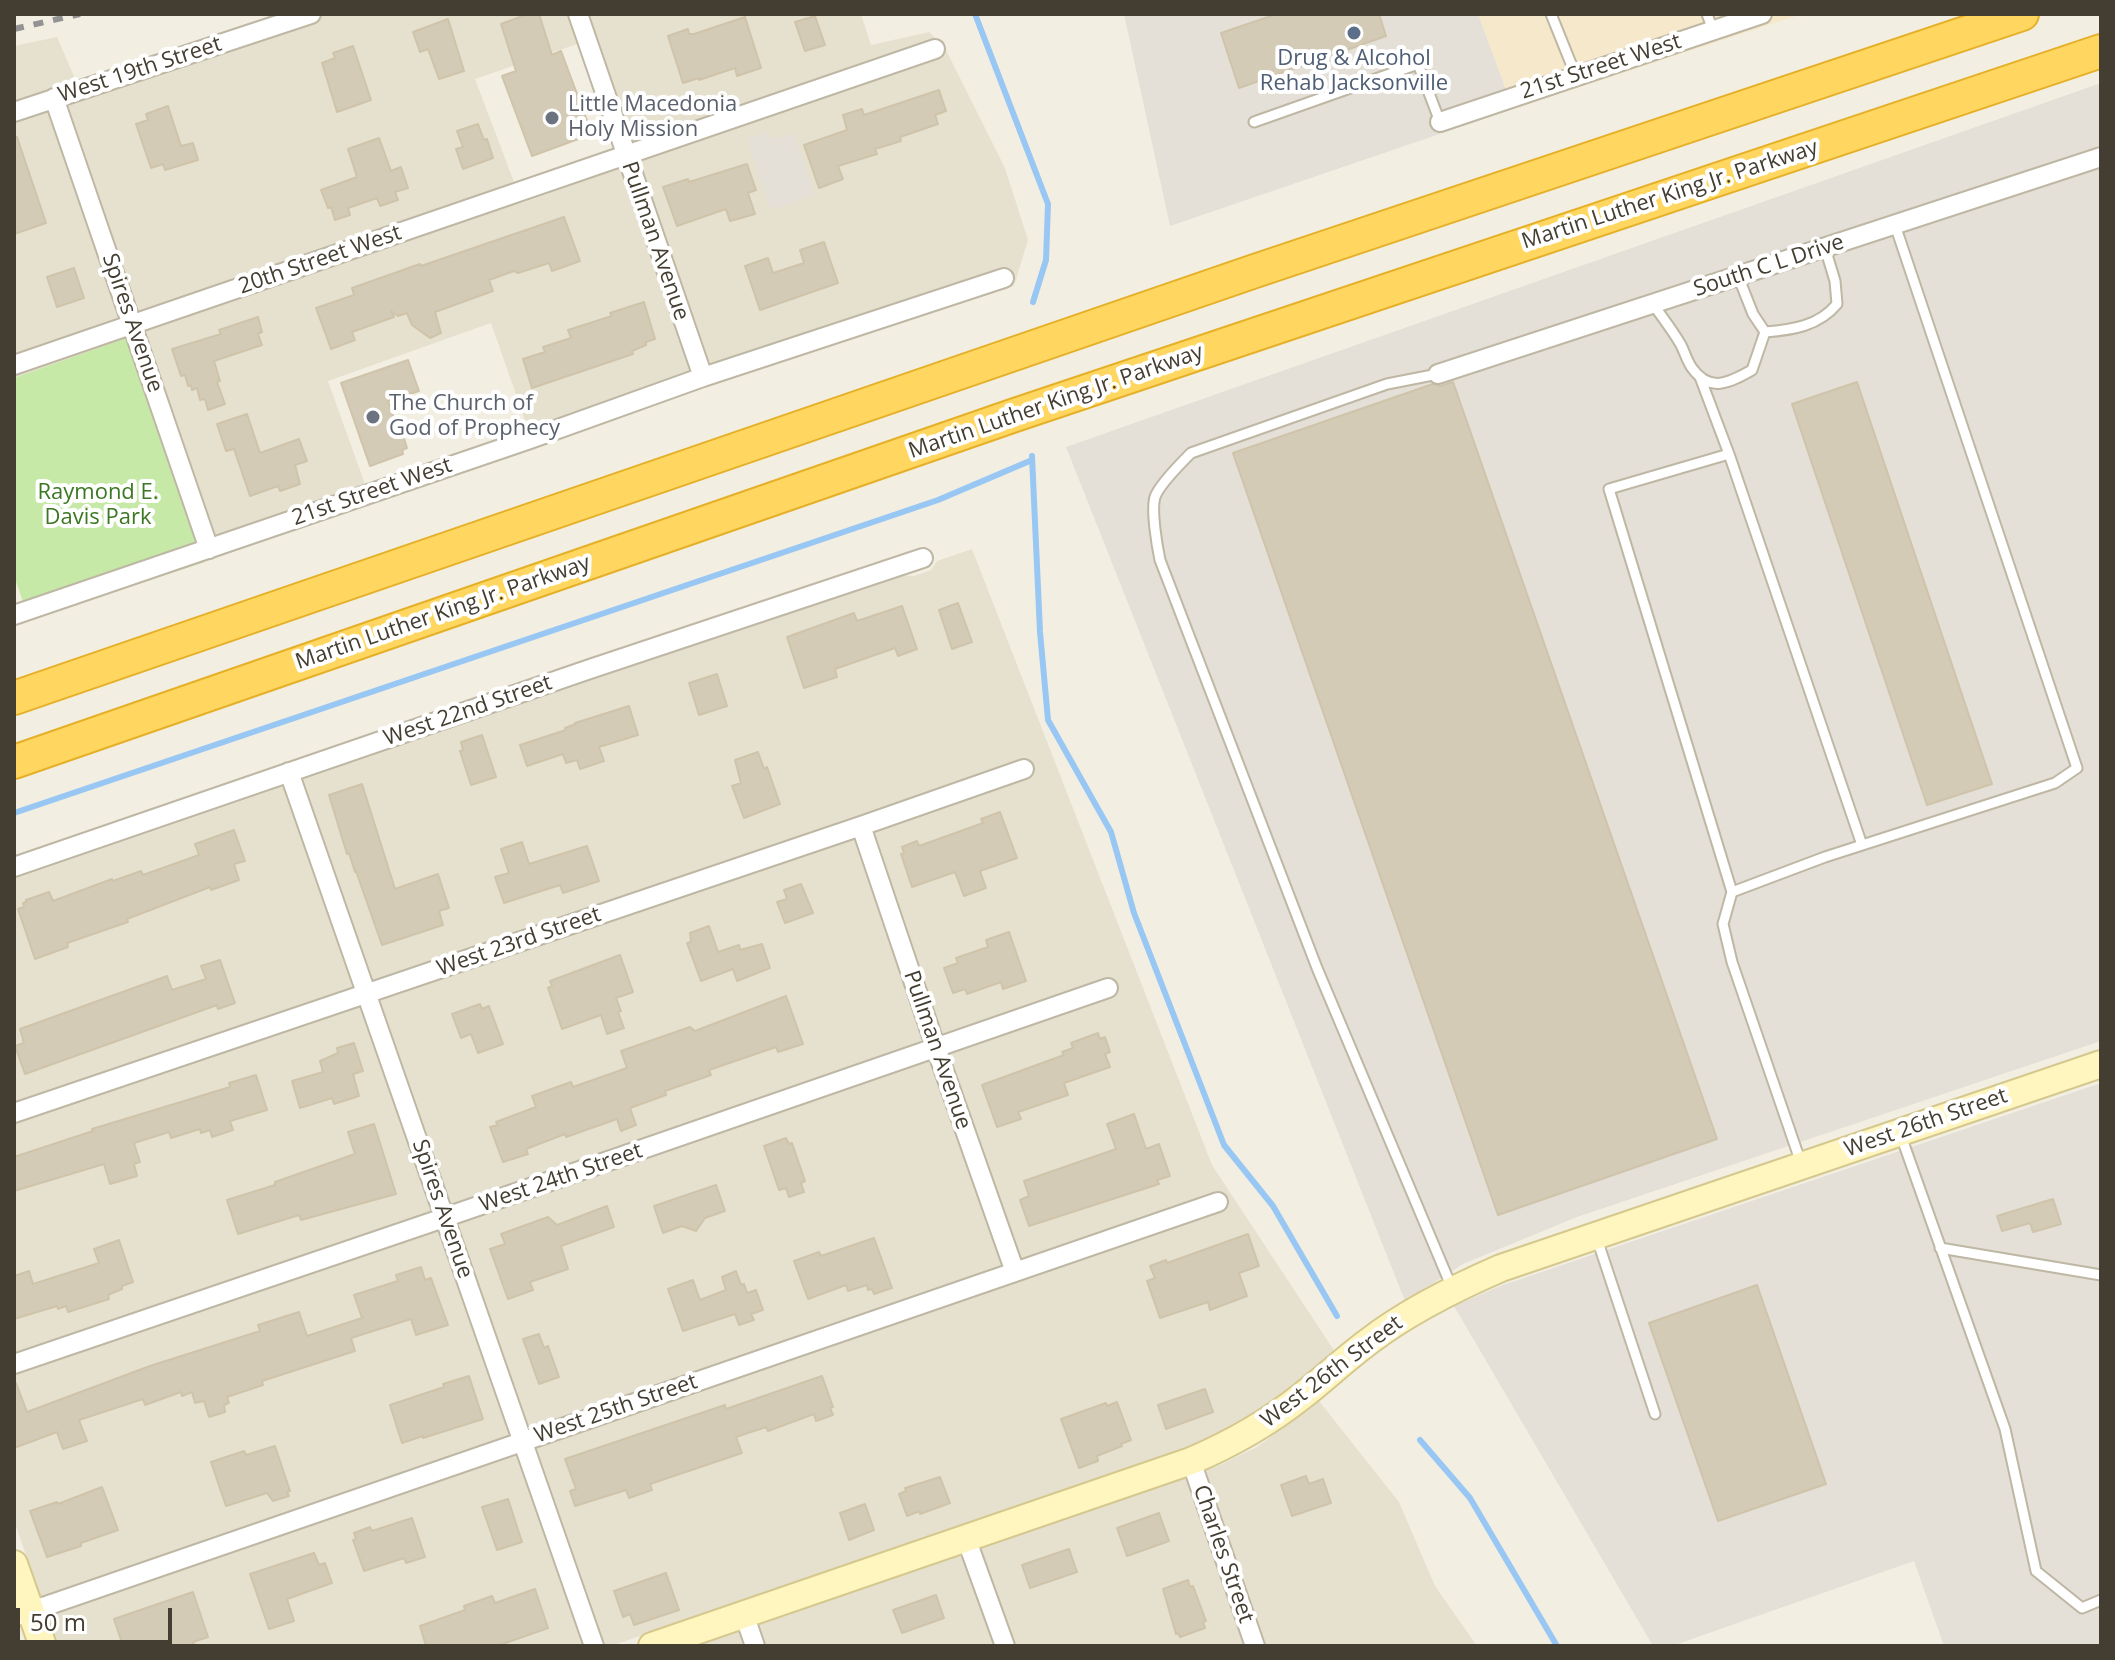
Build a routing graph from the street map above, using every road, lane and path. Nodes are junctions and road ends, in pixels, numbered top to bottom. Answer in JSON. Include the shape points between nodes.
{"nodes":[{"id":1,"x":311,"y":14,"type":"edge"},
{"id":2,"x":578,"y":14,"type":"edge"},
{"id":3,"x":1551,"y":14,"type":"edge"},
{"id":4,"x":1762,"y":14,"type":"edge"},
{"id":5,"x":2022,"y":14,"type":"edge"},
{"id":6,"x":1710,"y":22,"type":"edge"},
{"id":7,"x":935,"y":49,"type":"dead end"},
{"id":8,"x":2101,"y":51,"type":"edge"},
{"id":9,"x":1576,"y":76,"type":"junction"},
{"id":10,"x":54,"y":98,"type":"junction"},
{"id":11,"x":14,"y":112,"type":"edge"},
{"id":12,"x":1254,"y":122,"type":"dead end"},
{"id":13,"x":1440,"y":122,"type":"joint"},
{"id":14,"x":626,"y":155,"type":"junction"},
{"id":15,"x":2101,"y":157,"type":"edge"},
{"id":16,"x":1895,"y":225,"type":"junction"},
{"id":17,"x":1825,"y":248,"type":"junction"},
{"id":18,"x":1738,"y":276,"type":"junction"},
{"id":19,"x":1004,"y":278,"type":"dead end"},
{"id":20,"x":1653,"y":304,"type":"junction"},
{"id":21,"x":132,"y":324,"type":"junction"},
{"id":22,"x":1765,"y":332,"type":"junction"},
{"id":23,"x":14,"y":365,"type":"edge"},
{"id":24,"x":1438,"y":374,"type":"joint"},
{"id":25,"x":703,"y":377,"type":"junction"},
{"id":26,"x":1700,"y":377,"type":"junction"},
{"id":27,"x":1729,"y":454,"type":"junction"},
{"id":28,"x":209,"y":549,"type":"junction"},
{"id":29,"x":923,"y":558,"type":"dead end"},
{"id":30,"x":14,"y":615,"type":"edge"},
{"id":31,"x":14,"y":698,"type":"edge"},
{"id":32,"x":14,"y":762,"type":"edge"},
{"id":33,"x":1024,"y":769,"type":"dead end"},
{"id":34,"x":289,"y":772,"type":"junction"},
{"id":35,"x":861,"y":826,"type":"junction"},
{"id":36,"x":1862,"y":845,"type":"junction"},
{"id":37,"x":14,"y":867,"type":"edge"},
{"id":38,"x":1732,"y":892,"type":"junction"},
{"id":39,"x":1108,"y":988,"type":"dead end"},
{"id":40,"x":367,"y":993,"type":"junction"},
{"id":41,"x":936,"y":1048,"type":"junction"},
{"id":42,"x":2101,"y":1064,"type":"edge"},
{"id":43,"x":14,"y":1113,"type":"edge"},
{"id":44,"x":1899,"y":1133,"type":"junction"},
{"id":45,"x":1802,"y":1165,"type":"junction"},
{"id":46,"x":1218,"y":1202,"type":"dead end"},
{"id":47,"x":445,"y":1218,"type":"junction"},
{"id":48,"x":1596,"y":1236,"type":"junction"},
{"id":49,"x":1940,"y":1248,"type":"junction"},
{"id":50,"x":1015,"y":1272,"type":"junction"},
{"id":51,"x":2101,"y":1275,"type":"edge"},
{"id":52,"x":1453,"y":1289,"type":"junction"},
{"id":53,"x":14,"y":1364,"type":"edge"},
{"id":54,"x":1655,"y":1414,"type":"dead end"},
{"id":55,"x":522,"y":1441,"type":"junction"},
{"id":56,"x":1191,"y":1461,"type":"junction"},
{"id":57,"x":966,"y":1538,"type":"junction"},
{"id":58,"x":14,"y":1564,"type":"edge"},
{"id":59,"x":2101,"y":1600,"type":"edge"},
{"id":60,"x":22,"y":1614,"type":"edge"},
{"id":61,"x":744,"y":1614,"type":"junction"},
{"id":62,"x":43,"y":1646,"type":"edge"},
{"id":63,"x":594,"y":1646,"type":"edge"},
{"id":64,"x":652,"y":1646,"type":"edge"},
{"id":65,"x":755,"y":1646,"type":"edge"},
{"id":66,"x":1005,"y":1646,"type":"edge"},
{"id":67,"x":1255,"y":1646,"type":"edge"}],
"edges":[{"from":1,"to":10,"type":"street","name":"West 19th Street"},
{"from":2,"to":14,"type":"street","name":"Pullman Avenue"},
{"from":3,"to":9,"type":"lane"},
{"from":4,"to":6,"type":"street","name":"21st Street West"},
{"from":5,"to":31,"type":"highway","via":[[1252,272]]},
{"from":6,"to":9,"type":"street","name":"21st Street West"},
{"from":7,"to":14,"type":"street","name":"20th Street West"},
{"from":8,"to":32,"type":"highway","name":"Martin Luther King Jr. Parkway","via":[[1043,405]]},
{"from":9,"to":13,"type":"street","name":"21st Street West"},
{"from":10,"to":11,"type":"street","name":"West 19th Street"},
{"from":10,"to":21,"type":"street","name":"Spires Avenue"},
{"from":12,"to":13,"type":"lane","via":[[1418,64]]},
{"from":14,"to":21,"type":"street","name":"20th Street West"},
{"from":14,"to":25,"type":"street","name":"Pullman Avenue"},
{"from":15,"to":16,"type":"street","name":"South C L Drive"},
{"from":16,"to":17,"type":"street","name":"South C L Drive"},
{"from":16,"to":36,"type":"lane","via":[[2077,768],[2055,783]]},
{"from":17,"to":18,"type":"street","name":"South C L Drive"},
{"from":17,"to":22,"type":"lane","via":[[1837,304],[1810,324]]},
{"from":18,"to":20,"type":"street","name":"South C L Drive"},
{"from":18,"to":22,"type":"lane"},
{"from":19,"to":25,"type":"street","name":"21st Street West"},
{"from":20,"to":24,"type":"street","name":"South C L Drive"},
{"from":20,"to":26,"type":"lane"},
{"from":21,"to":23,"type":"street","name":"20th Street West"},
{"from":21,"to":28,"type":"street","name":"Spires Avenue"},
{"from":22,"to":26,"type":"lane","via":[[1752,370],[1712,384]]},
{"from":24,"to":52,"type":"lane","via":[[1387,384],[1191,453],[1155,497],[1155,535],[1160,560],[1317,968]]},
{"from":25,"to":28,"type":"street","name":"21st Street West"},
{"from":26,"to":27,"type":"lane"},
{"from":27,"to":36,"type":"lane"},
{"from":27,"to":38,"type":"lane","via":[[1609,489]]},
{"from":28,"to":30,"type":"street","name":"21st Street West"},
{"from":29,"to":34,"type":"street","name":"West 22nd Street"},
{"from":33,"to":35,"type":"street","name":"West 23rd Street"},
{"from":34,"to":37,"type":"street","name":"West 22nd Street"},
{"from":34,"to":40,"type":"street","name":"Spires Avenue"},
{"from":35,"to":40,"type":"street","name":"West 23rd Street"},
{"from":35,"to":41,"type":"street","name":"Pullman Avenue"},
{"from":36,"to":38,"type":"lane"},
{"from":38,"to":45,"type":"lane","via":[[1723,924],[1732,962]]},
{"from":39,"to":41,"type":"street","name":"West 24th Street"},
{"from":40,"to":43,"type":"street","name":"West 23rd Street"},
{"from":40,"to":47,"type":"street","name":"Spires Avenue"},
{"from":41,"to":47,"type":"street","name":"West 24th Street"},
{"from":41,"to":50,"type":"street","name":"Pullman Avenue"},
{"from":42,"to":44,"type":"main road","name":"West 26th Street"},
{"from":44,"to":45,"type":"main road","name":"West 26th Street"},
{"from":44,"to":49,"type":"lane"},
{"from":45,"to":48,"type":"main road","name":"West 26th Street"},
{"from":46,"to":50,"type":"street","name":"West 25th Street"},
{"from":47,"to":53,"type":"street","name":"West 24th Street"},
{"from":47,"to":55,"type":"street","name":"Spires Avenue"},
{"from":48,"to":52,"type":"main road","name":"West 26th Street"},
{"from":48,"to":54,"type":"lane"},
{"from":49,"to":51,"type":"lane"},
{"from":49,"to":59,"type":"lane","via":[[2005,1429],[2036,1571],[2082,1608]]},
{"from":50,"to":55,"type":"street","name":"West 25th Street"},
{"from":52,"to":56,"type":"main road","name":"West 26th Street","via":[[1369,1340],[1269,1420]]},
{"from":55,"to":60,"type":"street","name":"West 25th Street"},
{"from":55,"to":63,"type":"street","name":"Spires Avenue"},
{"from":56,"to":57,"type":"main road","name":"West 26th Street"},
{"from":56,"to":67,"type":"street","name":"Charles Street"},
{"from":57,"to":61,"type":"main road","name":"West 26th Street"},
{"from":57,"to":66,"type":"street"},
{"from":58,"to":60,"type":"main road"},
{"from":60,"to":62,"type":"main road"},
{"from":61,"to":64,"type":"main road","name":"West 26th Street"},
{"from":61,"to":65,"type":"street"}]}
